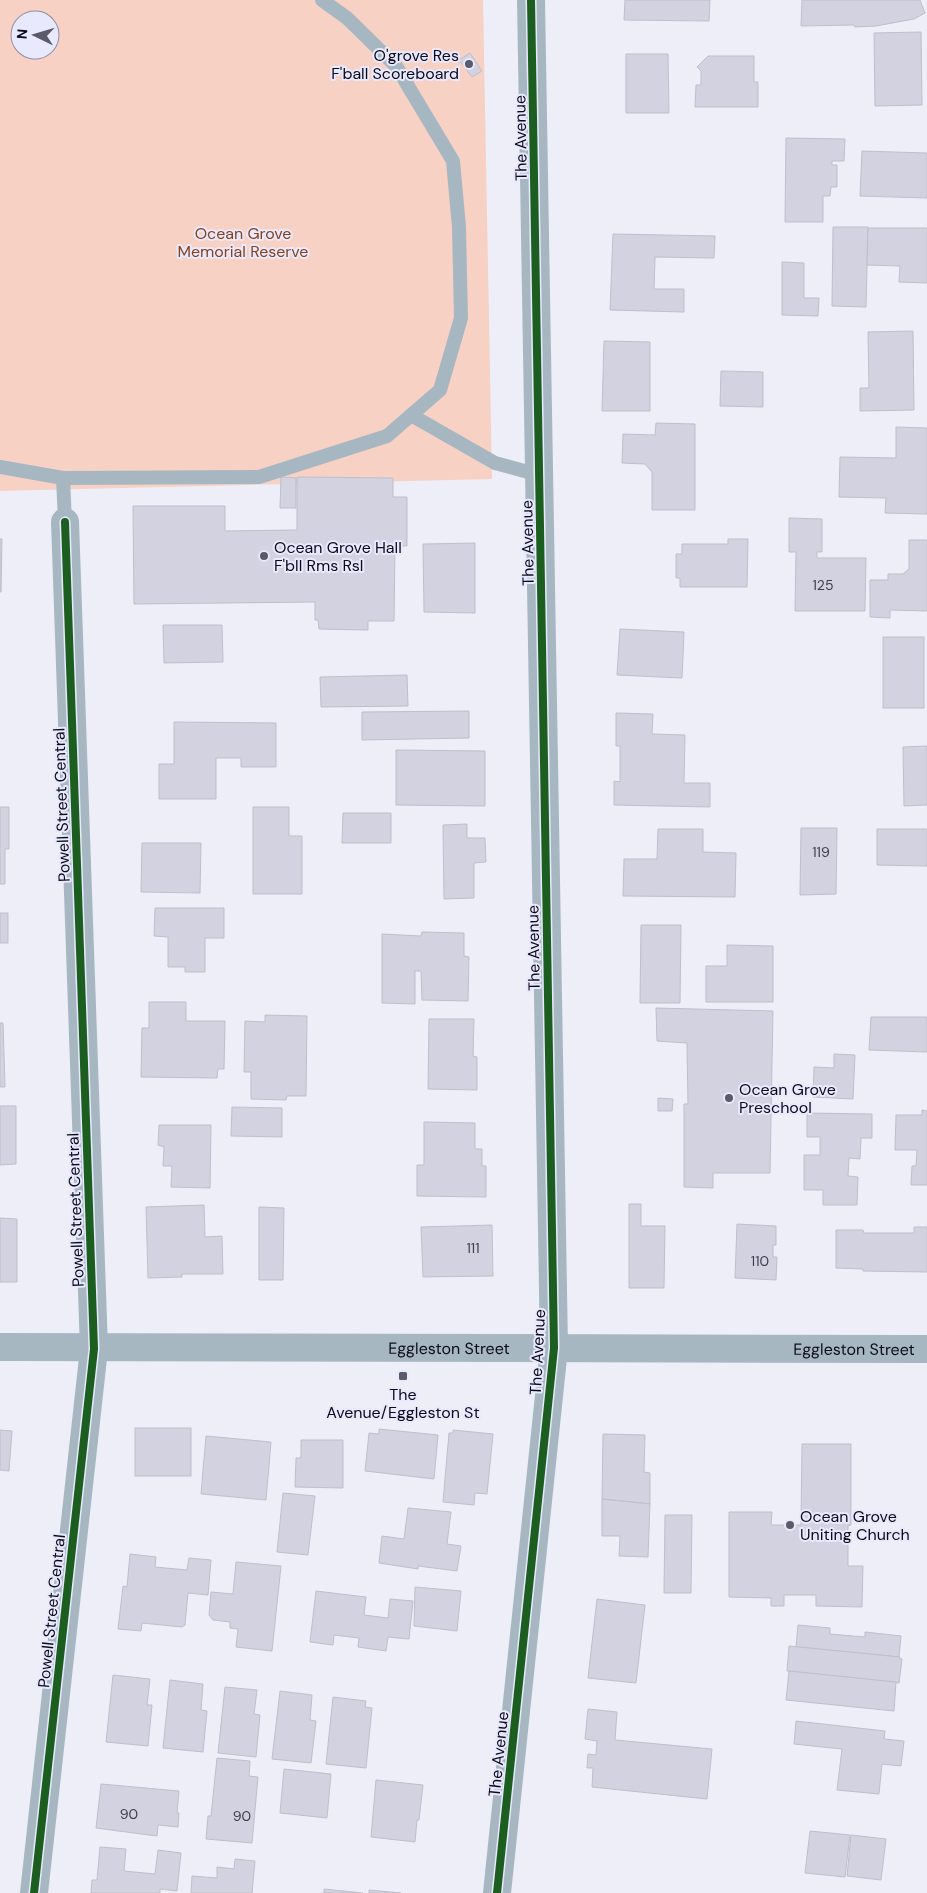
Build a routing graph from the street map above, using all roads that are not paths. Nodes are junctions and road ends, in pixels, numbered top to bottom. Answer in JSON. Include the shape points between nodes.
{"nodes":[{"id":1,"x":322,"y":0,"type":"edge"},
{"id":2,"x":531,"y":0,"type":"edge"},
{"id":3,"x":411,"y":415,"type":"junction"},
{"id":4,"x":0,"y":467,"type":"edge"},
{"id":5,"x":539,"y":476,"type":"junction"},
{"id":6,"x":64,"y":478,"type":"junction"},
{"id":7,"x":64,"y":522,"type":"joint"},
{"id":8,"x":0,"y":1347,"type":"edge"},
{"id":9,"x":554,"y":1348,"type":"junction"},
{"id":10,"x":94,"y":1349,"type":"junction"},
{"id":11,"x":927,"y":1349,"type":"edge"},
{"id":12,"x":34,"y":1893,"type":"edge"},
{"id":13,"x":497,"y":1893,"type":"edge"}],
"edges":[{"from":1,"to":3,"type":"lane","via":[[347,18],[396,66],[453,161],[459,227],[461,318],[440,390]]},
{"from":2,"to":5,"type":"street","name":"The Avenue"},
{"from":3,"to":5,"type":"lane","via":[[495,463]]},
{"from":3,"to":6,"type":"lane","via":[[387,436],[259,477]]},
{"from":4,"to":6,"type":"lane"},
{"from":5,"to":9,"type":"street","name":"The Avenue"},
{"from":6,"to":7,"type":"lane"},
{"from":7,"to":10,"type":"street","name":"Powell Street Central"},
{"from":8,"to":10,"type":"street","name":"Eggleston Street"},
{"from":9,"to":10,"type":"street","name":"Eggleston Street"},
{"from":9,"to":11,"type":"street","name":"Eggleston Street"},
{"from":9,"to":13,"type":"street","name":"The Avenue"},
{"from":10,"to":12,"type":"street","name":"Powell Street Central"}]}
